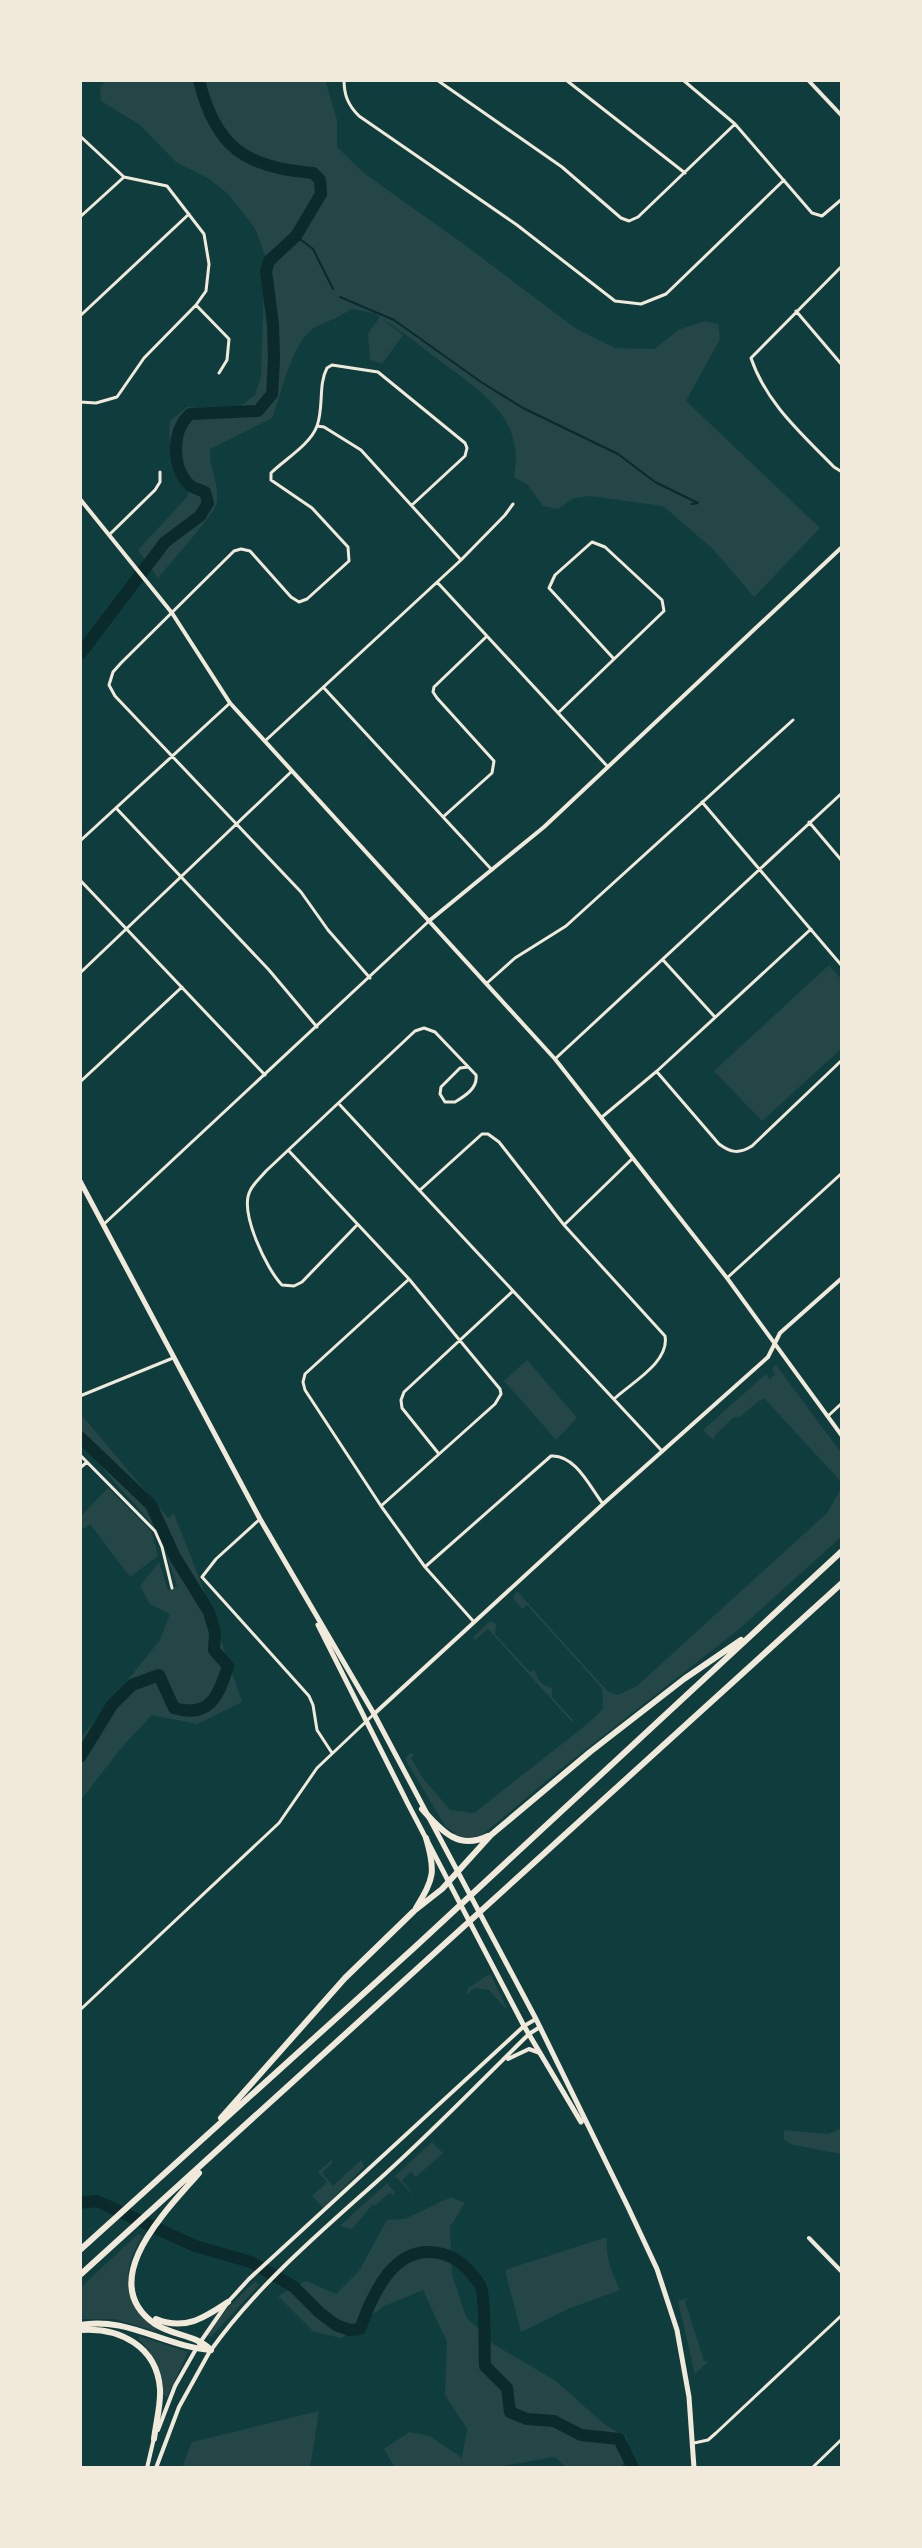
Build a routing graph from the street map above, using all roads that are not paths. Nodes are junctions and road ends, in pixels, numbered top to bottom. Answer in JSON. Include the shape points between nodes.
{"nodes":[{"id":1,"x":344,"y":80,"type":"edge"},
{"id":2,"x":437,"y":80,"type":"edge"},
{"id":3,"x":566,"y":80,"type":"edge"},
{"id":4,"x":683,"y":80,"type":"edge"},
{"id":5,"x":808,"y":80,"type":"edge"},
{"id":6,"x":842,"y":116,"type":"edge"},
{"id":7,"x":735,"y":124,"type":"junction"},
{"id":8,"x":80,"y":136,"type":"edge"},
{"id":9,"x":685,"y":173,"type":"junction"},
{"id":10,"x":124,"y":177,"type":"junction"},
{"id":11,"x":784,"y":180,"type":"junction"},
{"id":12,"x":842,"y":199,"type":"edge"},
{"id":13,"x":189,"y":214,"type":"junction"},
{"id":14,"x":80,"y":217,"type":"edge"},
{"id":15,"x":842,"y":266,"type":"edge"},
{"id":16,"x":196,"y":305,"type":"junction"},
{"id":17,"x":796,"y":311,"type":"junction"},
{"id":18,"x":80,"y":316,"type":"edge"},
{"id":19,"x":842,"y":365,"type":"edge"},
{"id":20,"x":219,"y":373,"type":"dead end"},
{"id":21,"x":80,"y":402,"type":"edge"},
{"id":22,"x":317,"y":426,"type":"junction"},
{"id":23,"x":160,"y":472,"type":"dead end"},
{"id":24,"x":842,"y":472,"type":"edge"},
{"id":25,"x":80,"y":499,"type":"edge"},
{"id":26,"x":513,"y":504,"type":"dead end"},
{"id":27,"x":412,"y":505,"type":"junction"},
{"id":28,"x":110,"y":534,"type":"junction"},
{"id":29,"x":842,"y":547,"type":"edge"},
{"id":30,"x":461,"y":560,"type":"junction"},
{"id":31,"x":437,"y":582,"type":"junction"},
{"id":32,"x":172,"y":613,"type":"junction"},
{"id":33,"x":487,"y":636,"type":"junction"},
{"id":34,"x":614,"y":659,"type":"junction"},
{"id":35,"x":324,"y":688,"type":"junction"},
{"id":36,"x":230,"y":703,"type":"junction"},
{"id":37,"x":559,"y":712,"type":"junction"},
{"id":38,"x":793,"y":720,"type":"dead end"},
{"id":39,"x":265,"y":741,"type":"junction"},
{"id":40,"x":172,"y":757,"type":"junction"},
{"id":41,"x":608,"y":767,"type":"junction"},
{"id":42,"x":292,"y":771,"type":"junction"},
{"id":43,"x":842,"y":793,"type":"edge"},
{"id":44,"x":702,"y":802,"type":"junction"},
{"id":45,"x":117,"y":809,"type":"junction"},
{"id":46,"x":443,"y":817,"type":"junction"},
{"id":47,"x":809,"y":822,"type":"junction"},
{"id":48,"x":236,"y":825,"type":"junction"},
{"id":49,"x":80,"y":841,"type":"edge"},
{"id":50,"x":842,"y":861,"type":"edge"},
{"id":51,"x":759,"y":868,"type":"junction"},
{"id":52,"x":493,"y":871,"type":"junction"},
{"id":53,"x":182,"y":875,"type":"junction"},
{"id":54,"x":80,"y":880,"type":"edge"},
{"id":55,"x":429,"y":921,"type":"junction"},
{"id":56,"x":125,"y":929,"type":"junction"},
{"id":57,"x":811,"y":929,"type":"junction"},
{"id":58,"x":663,"y":960,"type":"junction"},
{"id":59,"x":842,"y":966,"type":"edge"},
{"id":60,"x":80,"y":973,"type":"edge"},
{"id":61,"x":370,"y":978,"type":"junction"},
{"id":62,"x":487,"y":983,"type":"junction"},
{"id":63,"x":182,"y":987,"type":"junction"},
{"id":64,"x":715,"y":1017,"type":"junction"},
{"id":65,"x":317,"y":1027,"type":"junction"},
{"id":66,"x":555,"y":1059,"type":"junction"},
{"id":67,"x":842,"y":1060,"type":"edge"},
{"id":68,"x":468,"y":1067,"type":"junction"},
{"id":69,"x":657,"y":1071,"type":"junction"},
{"id":70,"x":265,"y":1075,"type":"junction"},
{"id":71,"x":80,"y":1082,"type":"edge"},
{"id":72,"x":339,"y":1104,"type":"junction"},
{"id":73,"x":602,"y":1117,"type":"junction"},
{"id":74,"x":289,"y":1150,"type":"junction"},
{"id":75,"x":633,"y":1158,"type":"junction"},
{"id":76,"x":842,"y":1173,"type":"edge"},
{"id":77,"x":80,"y":1181,"type":"edge"},
{"id":78,"x":419,"y":1190,"type":"junction"},
{"id":79,"x":103,"y":1225,"type":"junction"},
{"id":80,"x":357,"y":1225,"type":"junction"},
{"id":81,"x":564,"y":1225,"type":"junction"},
{"id":82,"x":727,"y":1278,"type":"junction"},
{"id":83,"x":842,"y":1278,"type":"edge"},
{"id":84,"x":409,"y":1279,"type":"junction"},
{"id":85,"x":513,"y":1291,"type":"junction"},
{"id":86,"x":459,"y":1340,"type":"junction"},
{"id":87,"x":775,"y":1344,"type":"junction"},
{"id":88,"x":174,"y":1357,"type":"junction"},
{"id":89,"x":80,"y":1396,"type":"edge"},
{"id":90,"x":614,"y":1399,"type":"junction"},
{"id":91,"x":842,"y":1403,"type":"edge"},
{"id":92,"x":828,"y":1416,"type":"junction"},
{"id":93,"x":842,"y":1436,"type":"edge"},
{"id":94,"x":662,"y":1451,"type":"junction"},
{"id":95,"x":439,"y":1454,"type":"junction"},
{"id":96,"x":80,"y":1455,"type":"edge"},
{"id":97,"x":87,"y":1462,"type":"junction"},
{"id":98,"x":80,"y":1468,"type":"edge"},
{"id":99,"x":603,"y":1504,"type":"junction"},
{"id":100,"x":381,"y":1506,"type":"junction"},
{"id":101,"x":260,"y":1519,"type":"junction"},
{"id":102,"x":842,"y":1551,"type":"edge"},
{"id":103,"x":425,"y":1567,"type":"junction"},
{"id":104,"x":842,"y":1585,"type":"edge"},
{"id":105,"x":172,"y":1588,"type":"dead end"},
{"id":106,"x":300,"y":1589,"type":"junction"},
{"id":107,"x":474,"y":1622,"type":"junction"},
{"id":108,"x":758,"y":1628,"type":"junction"},
{"id":109,"x":374,"y":1714,"type":"junction"},
{"id":110,"x":366,"y":1722,"type":"junction"},
{"id":111,"x":332,"y":1753,"type":"junction"},
{"id":112,"x":422,"y":1809,"type":"junction"},
{"id":113,"x":491,"y":1835,"type":"junction"},
{"id":114,"x":426,"y":1838,"type":"junction"},
{"id":115,"x":457,"y":1871,"type":"junction"},
{"id":116,"x":448,"y":1881,"type":"junction"},
{"id":117,"x":414,"y":1911,"type":"junction"},
{"id":118,"x":80,"y":2010,"type":"edge"},
{"id":119,"x":536,"y":2019,"type":"junction"},
{"id":120,"x":524,"y":2026,"type":"junction"},
{"id":121,"x":540,"y":2027,"type":"junction"},
{"id":122,"x":529,"y":2034,"type":"junction"},
{"id":123,"x":540,"y":2053,"type":"junction"},
{"id":124,"x":503,"y":2062,"type":"junction"},
{"id":125,"x":205,"y":2135,"type":"junction"},
{"id":126,"x":594,"y":2140,"type":"junction"},
{"id":127,"x":214,"y":2155,"type":"junction"},
{"id":128,"x":809,"y":2238,"type":"dead end"},
{"id":129,"x":80,"y":2250,"type":"edge"},
{"id":130,"x":842,"y":2272,"type":"edge"},
{"id":131,"x":80,"y":2275,"type":"edge"},
{"id":132,"x":228,"y":2302,"type":"junction"},
{"id":133,"x":842,"y":2315,"type":"edge"},
{"id":134,"x":148,"y":2317,"type":"junction"},
{"id":135,"x":80,"y":2327,"type":"edge"},
{"id":136,"x":201,"y":2340,"type":"junction"},
{"id":137,"x":196,"y":2349,"type":"junction"},
{"id":138,"x":211,"y":2350,"type":"junction"},
{"id":139,"x":154,"y":2439,"type":"junction"},
{"id":140,"x":842,"y":2439,"type":"edge"},
{"id":141,"x":694,"y":2443,"type":"junction"},
{"id":142,"x":147,"y":2468,"type":"edge"},
{"id":143,"x":156,"y":2468,"type":"edge"},
{"id":144,"x":694,"y":2468,"type":"edge"},
{"id":145,"x":812,"y":2468,"type":"edge"}],
"edges":[{"from":1,"to":11,"type":"street","via":[[350,107],[359,116],[517,225],[606,295],[628,304],[666,294]]},
{"from":2,"to":9,"type":"street","via":[[562,167],[624,220],[634,221]]},
{"from":3,"to":9,"type":"street"},
{"from":4,"to":7,"type":"street"},
{"from":5,"to":6,"type":"street"},
{"from":7,"to":9,"type":"street"},
{"from":7,"to":11,"type":"street"},
{"from":8,"to":10,"type":"street"},
{"from":10,"to":13,"type":"street","via":[[167,186]]},
{"from":10,"to":14,"type":"street"},
{"from":11,"to":12,"type":"street","via":[[820,217]]},
{"from":13,"to":16,"type":"street","via":[[208,250],[209,278]]},
{"from":13,"to":18,"type":"street"},
{"from":15,"to":17,"type":"street"},
{"from":16,"to":20,"type":"street","via":[[229,339],[227,360]]},
{"from":16,"to":21,"type":"street","via":[[144,358],[117,397]]},
{"from":17,"to":19,"type":"street"},
{"from":17,"to":24,"type":"street","via":[[751,358],[778,407]]},
{"from":22,"to":27,"type":"street","via":[[361,450]]},
{"from":22,"to":27,"type":"street","via":[[323,376],[332,365],[378,372],[397,386],[467,448],[465,456]]},
{"from":22,"to":32,"type":"street","via":[[271,473],[271,480],[312,508],[348,547],[349,561],[299,602],[250,551],[234,551]]},
{"from":23,"to":28,"type":"street","via":[[155,490]]},
{"from":25,"to":28,"type":"street"},
{"from":26,"to":30,"type":"street"},
{"from":27,"to":30,"type":"street"},
{"from":28,"to":32,"type":"street"},
{"from":29,"to":41,"type":"street"},
{"from":30,"to":31,"type":"street"},
{"from":31,"to":33,"type":"street"},
{"from":31,"to":35,"type":"street"},
{"from":32,"to":36,"type":"street"},
{"from":32,"to":40,"type":"street","via":[[113,672],[109,685]]},
{"from":33,"to":37,"type":"street"},
{"from":33,"to":46,"type":"street","via":[[434,687],[437,698],[495,767]]},
{"from":34,"to":34,"type":"street","via":[[661,616],[664,603],[605,547],[592,542],[555,575],[549,588]]},
{"from":34,"to":37,"type":"street"},
{"from":35,"to":39,"type":"street"},
{"from":35,"to":46,"type":"street"},
{"from":36,"to":39,"type":"street"},
{"from":36,"to":40,"type":"street"},
{"from":37,"to":41,"type":"street"},
{"from":38,"to":44,"type":"street"},
{"from":39,"to":42,"type":"street"},
{"from":40,"to":45,"type":"street"},
{"from":40,"to":48,"type":"street"},
{"from":41,"to":52,"type":"street"},
{"from":42,"to":48,"type":"street"},
{"from":42,"to":55,"type":"street"},
{"from":43,"to":47,"type":"street"},
{"from":44,"to":51,"type":"street"},
{"from":44,"to":62,"type":"street","via":[[566,926]]},
{"from":45,"to":49,"type":"street"},
{"from":45,"to":53,"type":"street"},
{"from":46,"to":52,"type":"street"},
{"from":47,"to":50,"type":"street"},
{"from":47,"to":51,"type":"street"},
{"from":48,"to":53,"type":"street"},
{"from":48,"to":61,"type":"street","via":[[301,892]]},
{"from":51,"to":57,"type":"street"},
{"from":51,"to":58,"type":"street"},
{"from":52,"to":55,"type":"street"},
{"from":53,"to":56,"type":"street"},
{"from":53,"to":65,"type":"street"},
{"from":54,"to":56,"type":"street"},
{"from":55,"to":61,"type":"street"},
{"from":55,"to":62,"type":"street"},
{"from":56,"to":60,"type":"street"},
{"from":56,"to":63,"type":"street"},
{"from":57,"to":59,"type":"street"},
{"from":57,"to":64,"type":"street"},
{"from":58,"to":64,"type":"street"},
{"from":58,"to":66,"type":"street"},
{"from":61,"to":65,"type":"street"},
{"from":62,"to":66,"type":"street"},
{"from":63,"to":70,"type":"street"},
{"from":63,"to":71,"type":"street"},
{"from":64,"to":69,"type":"street"},
{"from":65,"to":70,"type":"street"},
{"from":66,"to":73,"type":"street"},
{"from":67,"to":69,"type":"street","via":[[752,1146],[736,1152],[719,1144]]},
{"from":68,"to":68,"type":"street","via":[[441,1087],[445,1102],[458,1101],[474,1086],[476,1075]]},
{"from":68,"to":72,"type":"street","via":[[435,1032],[420,1029]]},
{"from":69,"to":73,"type":"street"},
{"from":70,"to":79,"type":"street"},
{"from":72,"to":74,"type":"street"},
{"from":72,"to":78,"type":"street"},
{"from":73,"to":75,"type":"street"},
{"from":74,"to":80,"type":"street"},
{"from":74,"to":80,"type":"street","via":[[266,1171],[248,1200],[252,1226],[277,1280],[288,1286],[302,1282]]},
{"from":75,"to":81,"type":"street"},
{"from":75,"to":82,"type":"street"},
{"from":76,"to":82,"type":"street"},
{"from":77,"to":79,"type":"main road"},
{"from":78,"to":81,"type":"street","via":[[475,1139],[488,1134]]},
{"from":78,"to":85,"type":"street"},
{"from":79,"to":88,"type":"main road"},
{"from":80,"to":84,"type":"street"},
{"from":81,"to":90,"type":"street","via":[[665,1336],[667,1345],[659,1359]]},
{"from":82,"to":87,"type":"street"},
{"from":83,"to":87,"type":"street","via":[[780,1333]]},
{"from":84,"to":86,"type":"street"},
{"from":84,"to":100,"type":"street","via":[[305,1374],[303,1382]]},
{"from":85,"to":86,"type":"street"},
{"from":85,"to":90,"type":"street"},
{"from":86,"to":95,"type":"street","via":[[401,1400]]},
{"from":86,"to":95,"type":"street","via":[[501,1394]]},
{"from":87,"to":92,"type":"street"},
{"from":87,"to":94,"type":"street","via":[[768,1357]]},
{"from":88,"to":89,"type":"street"},
{"from":88,"to":101,"type":"main road"},
{"from":90,"to":94,"type":"street"},
{"from":91,"to":92,"type":"street"},
{"from":92,"to":93,"type":"street"},
{"from":94,"to":99,"type":"street"},
{"from":95,"to":100,"type":"street"},
{"from":96,"to":97,"type":"street"},
{"from":97,"to":98,"type":"street"},
{"from":97,"to":105,"type":"street","via":[[155,1531]]},
{"from":99,"to":103,"type":"street","via":[[571,1461],[551,1456]]},
{"from":99,"to":107,"type":"street"},
{"from":100,"to":103,"type":"street"},
{"from":101,"to":106,"type":"main road"},
{"from":101,"to":111,"type":"street","via":[[202,1577],[309,1696],[317,1730]]},
{"from":102,"to":108,"type":"highway"},
{"from":103,"to":107,"type":"street"},
{"from":104,"to":127,"type":"highway"},
{"from":106,"to":109,"type":"main road"},
{"from":106,"to":110,"type":"main road"},
{"from":107,"to":109,"type":"street"},
{"from":108,"to":113,"type":"highway","via":[[640,1713]]},
{"from":108,"to":125,"type":"highway"},
{"from":109,"to":110,"type":"street"},
{"from":109,"to":112,"type":"main road"},
{"from":110,"to":111,"type":"street"},
{"from":110,"to":114,"type":"main road"},
{"from":111,"to":118,"type":"street","via":[[279,1823]]},
{"from":112,"to":113,"type":"highway","via":[[448,1837],[467,1842]]},
{"from":112,"to":115,"type":"main road"},
{"from":113,"to":115,"type":"highway"},
{"from":114,"to":116,"type":"main road"},
{"from":114,"to":117,"type":"highway","via":[[434,1865]]},
{"from":115,"to":116,"type":"highway"},
{"from":115,"to":119,"type":"main road"},
{"from":116,"to":117,"type":"highway"},
{"from":116,"to":120,"type":"main road"},
{"from":117,"to":125,"type":"highway","via":[[345,1978]]},
{"from":119,"to":120,"type":"street"},
{"from":119,"to":121,"type":"main road"},
{"from":120,"to":122,"type":"main road"},
{"from":120,"to":132,"type":"street"},
{"from":121,"to":122,"type":"street"},
{"from":121,"to":126,"type":"main road"},
{"from":122,"to":123,"type":"main road"},
{"from":122,"to":124,"type":"street"},
{"from":123,"to":124,"type":"street","via":[[529,2049]]},
{"from":123,"to":126,"type":"main road"},
{"from":124,"to":138,"type":"street","via":[[288,2262]]},
{"from":125,"to":129,"type":"highway"},
{"from":126,"to":141,"type":"main road","via":[[666,2295],[684,2362]]},
{"from":127,"to":131,"type":"highway"},
{"from":127,"to":134,"type":"highway","via":[[146,2238],[133,2267],[136,2300]]},
{"from":128,"to":130,"type":"street"},
{"from":132,"to":134,"type":"highway","via":[[184,2325]]},
{"from":132,"to":136,"type":"street"},
{"from":133,"to":141,"type":"street","via":[[708,2440]]},
{"from":134,"to":136,"type":"highway"},
{"from":135,"to":137,"type":"highway","via":[[114,2324]]},
{"from":135,"to":139,"type":"highway","via":[[115,2332],[148,2355],[160,2390]]},
{"from":136,"to":137,"type":"street"},
{"from":136,"to":138,"type":"highway"},
{"from":137,"to":138,"type":"highway"},
{"from":137,"to":139,"type":"street"},
{"from":138,"to":143,"type":"street","via":[[179,2407]]},
{"from":139,"to":142,"type":"street"},
{"from":140,"to":145,"type":"street"},
{"from":141,"to":144,"type":"main road"}]}
